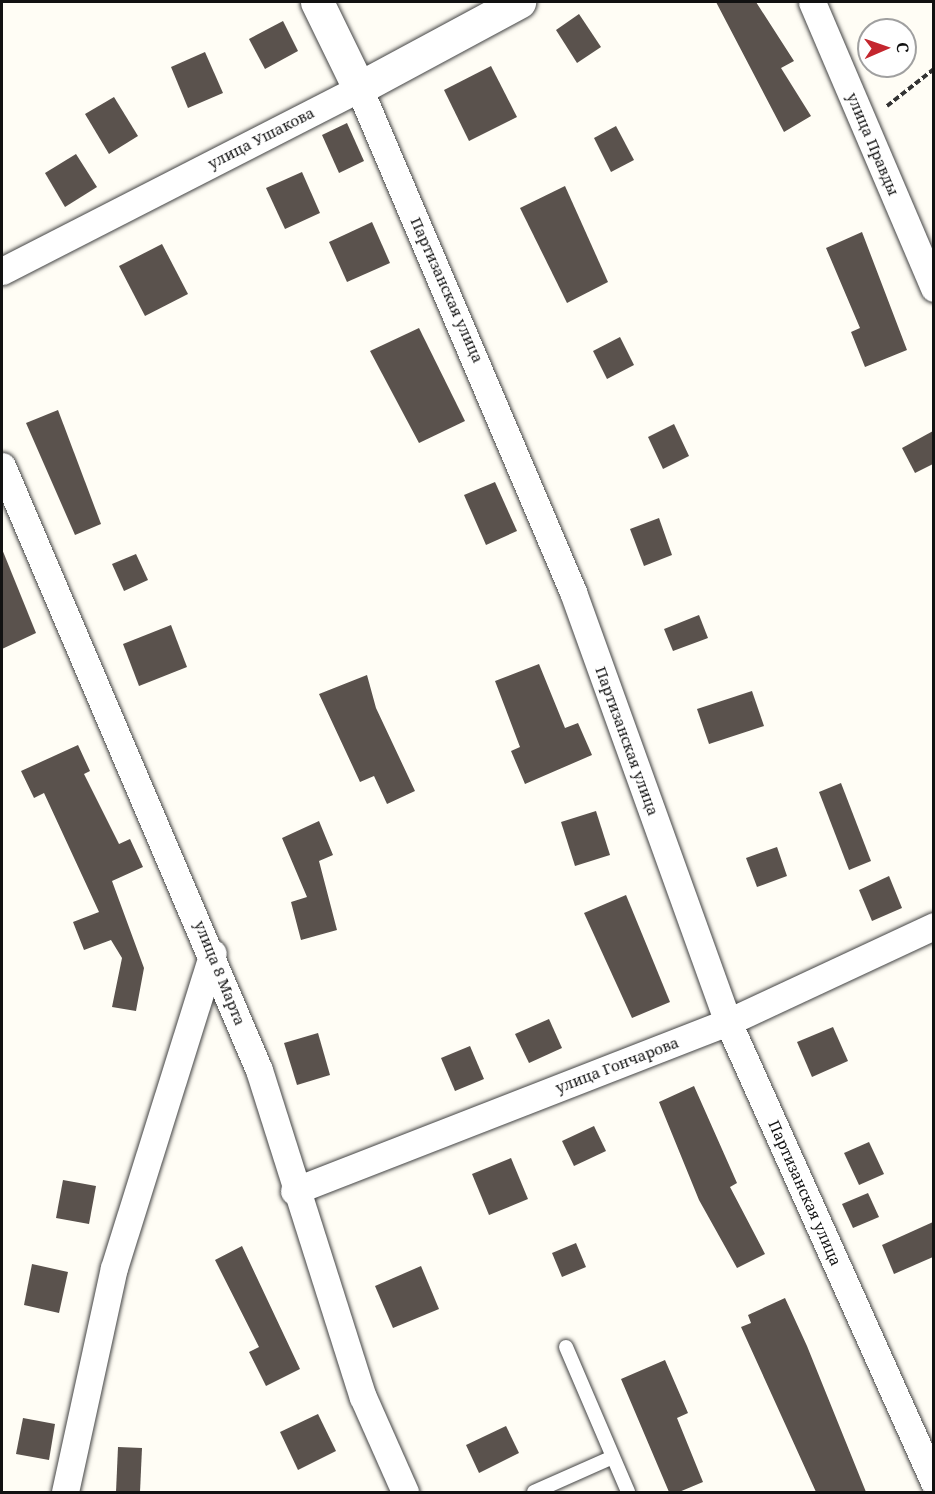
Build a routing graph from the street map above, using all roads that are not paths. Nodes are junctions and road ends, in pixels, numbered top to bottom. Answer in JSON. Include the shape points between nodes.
{"nodes":[{"id":1,"x":317,"y":2,"type":"edge"},
{"id":2,"x":519,"y":2,"type":"edge"},
{"id":3,"x":812,"y":2,"type":"edge"},
{"id":4,"x":359,"y":88,"type":"junction"},
{"id":5,"x":2,"y":271,"type":"edge"},
{"id":6,"x":933,"y":288,"type":"edge"},
{"id":7,"x":2,"y":466,"type":"edge"},
{"id":8,"x":933,"y":926,"type":"edge"},
{"id":9,"x":213,"y":953,"type":"junction"},
{"id":10,"x":728,"y":1022,"type":"junction"},
{"id":11,"x":294,"y":1191,"type":"junction"},
{"id":12,"x":566,"y":1347,"type":"dead end"},
{"id":13,"x":613,"y":1457,"type":"junction"},
{"id":14,"x":933,"y":1482,"type":"edge"},
{"id":15,"x":65,"y":1492,"type":"edge"},
{"id":16,"x":405,"y":1492,"type":"edge"},
{"id":17,"x":534,"y":1492,"type":"edge"},
{"id":18,"x":628,"y":1492,"type":"edge"}],
"edges":[{"from":1,"to":4,"type":"street","name":"Партизанская улица"},
{"from":2,"to":4,"type":"street","name":"улица Ушакова"},
{"from":3,"to":6,"type":"street","name":"улица Правды"},
{"from":4,"to":5,"type":"street","name":"улица Ушакова"},
{"from":4,"to":10,"type":"street","name":"Партизанская улица","via":[[573,592]]},
{"from":7,"to":9,"type":"street","name":"улица 8 Марта"},
{"from":8,"to":10,"type":"street","name":"улица Гончарова"},
{"from":9,"to":11,"type":"street","name":"улица 8 Марта","via":[[259,1070]]},
{"from":9,"to":15,"type":"street","via":[[114,1269]]},
{"from":10,"to":11,"type":"street","name":"улица Гончарова"},
{"from":10,"to":14,"type":"street","name":"Партизанская улица"},
{"from":11,"to":16,"type":"street","name":"улица 8 Марта","via":[[363,1397]]},
{"from":12,"to":13,"type":"lane"},
{"from":13,"to":17,"type":"lane"},
{"from":13,"to":18,"type":"lane"}]}
